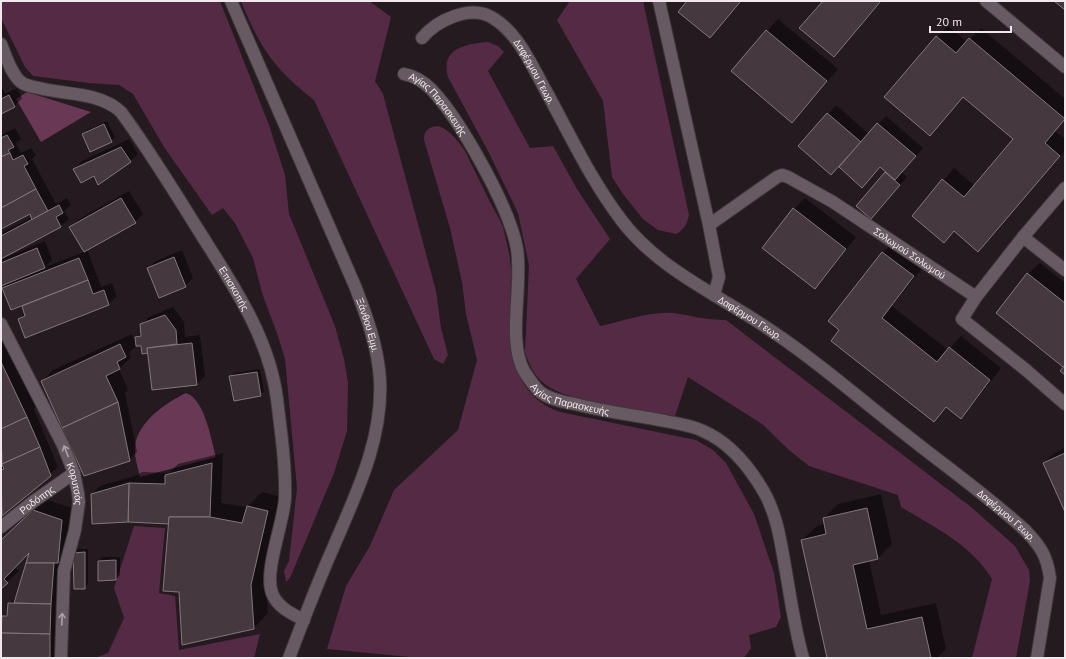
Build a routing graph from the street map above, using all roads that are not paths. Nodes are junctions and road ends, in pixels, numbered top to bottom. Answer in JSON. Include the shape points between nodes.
{"nodes":[{"id":1,"x":231,"y":1,"type":"edge"},
{"id":2,"x":659,"y":1,"type":"edge"},
{"id":3,"x":986,"y":1,"type":"edge"},
{"id":4,"x":422,"y":38,"type":"dead end"},
{"id":5,"x":1,"y":44,"type":"edge"},
{"id":6,"x":1065,"y":67,"type":"edge"},
{"id":7,"x":404,"y":74,"type":"dead end"},
{"id":8,"x":1065,"y":188,"type":"edge"},
{"id":9,"x":709,"y":225,"type":"junction"},
{"id":10,"x":1023,"y":237,"type":"junction"},
{"id":11,"x":1065,"y":270,"type":"edge"},
{"id":12,"x":714,"y":295,"type":"junction"},
{"id":13,"x":976,"y":297,"type":"junction"},
{"id":14,"x":2,"y":328,"type":"edge"},
{"id":15,"x":1065,"y":404,"type":"edge"},
{"id":16,"x":74,"y":473,"type":"junction"},
{"id":17,"x":1,"y":527,"type":"edge"},
{"id":18,"x":304,"y":620,"type":"junction"},
{"id":19,"x":61,"y":658,"type":"edge"},
{"id":20,"x":289,"y":658,"type":"edge"},
{"id":21,"x":803,"y":658,"type":"edge"},
{"id":22,"x":1037,"y":658,"type":"edge"}],
"edges":[{"from":1,"to":18,"type":"street","name":"Ξάνθου Εμμ.","via":[[355,286],[366,314],[378,360],[380,403],[372,449]]},
{"from":2,"to":9,"type":"street"},
{"from":3,"to":6,"type":"street"},
{"from":4,"to":12,"type":"street","name":"Δαφέρμου Γεωρ.","via":[[435,26],[460,14],[484,14],[501,24],[526,55],[597,184],[622,222],[636,239],[658,258]]},
{"from":5,"to":18,"type":"street","name":"Επισκοπής","via":[[22,83],[101,99],[121,112],[247,309],[262,339],[272,372],[282,441],[284,508],[270,585],[272,594],[281,606]]},
{"from":7,"to":21,"type":"street","name":"Αγίας Παρασκευής","via":[[414,76],[430,88],[456,121],[486,175],[512,232],[519,275],[517,349],[529,379],[538,390],[562,401],[698,429],[712,435],[735,454],[748,468],[774,516]]},
{"from":8,"to":10,"type":"street"},
{"from":9,"to":12,"type":"street","via":[[719,277]]},
{"from":9,"to":13,"type":"street","name":"Σολωμού Σολωμού","via":[[771,180],[782,175],[833,202]]},
{"from":10,"to":11,"type":"street"},
{"from":10,"to":13,"type":"street"},
{"from":12,"to":22,"type":"street","name":"Δαφέρμου Γεωρ.","via":[[778,334],[1014,520],[1037,544],[1045,558],[1050,578]]},
{"from":13,"to":15,"type":"street","via":[[962,319]]},
{"from":16,"to":14,"type":"street","name":"Κορυτσάς","one_way":true,"via":[[52,420]]},
{"from":16,"to":17,"type":"street","name":"Ροδόπης"},
{"from":19,"to":16,"type":"street","name":"Κορυτσάς","one_way":true,"via":[[64,571],[75,530],[79,502]]},
{"from":18,"to":20,"type":"street","name":"Ξάνθου Εμμ."}]}
